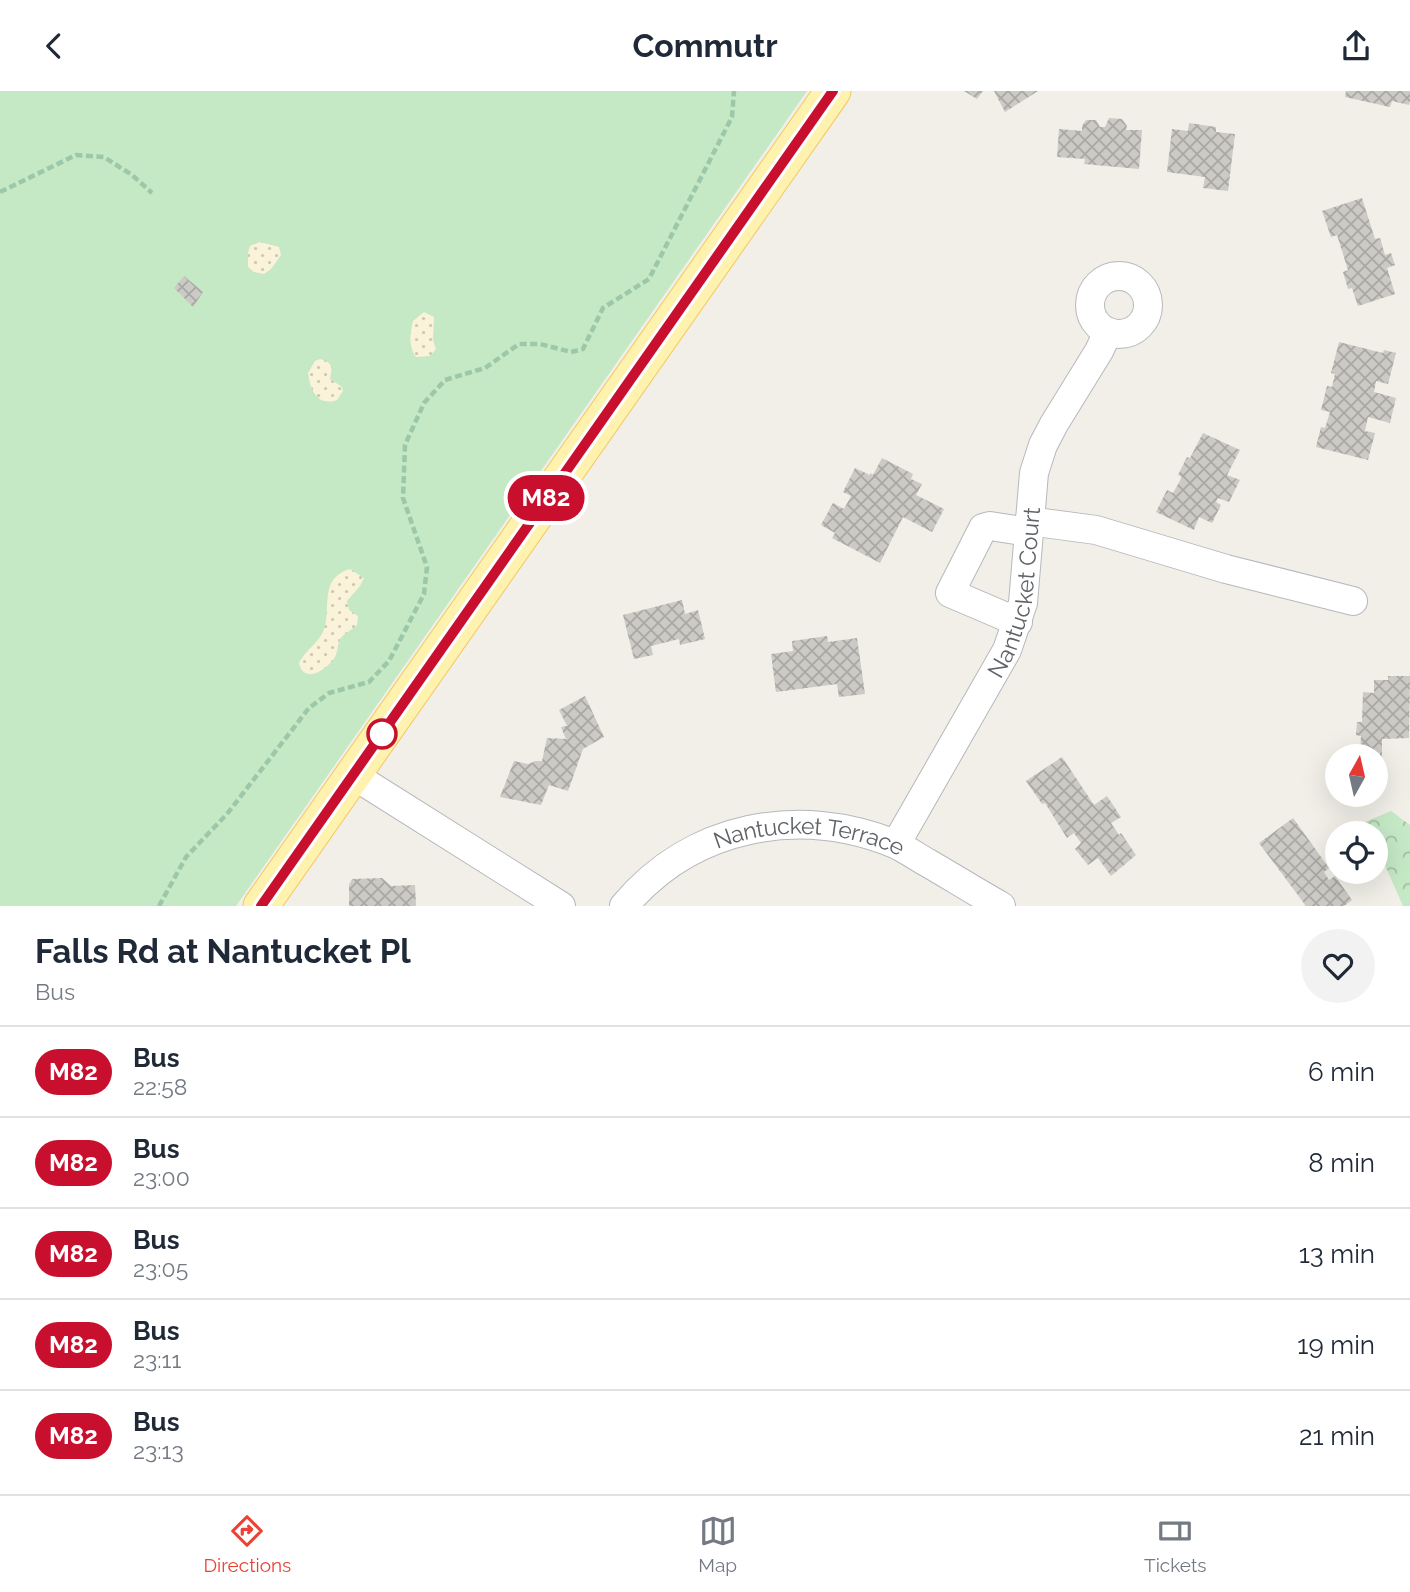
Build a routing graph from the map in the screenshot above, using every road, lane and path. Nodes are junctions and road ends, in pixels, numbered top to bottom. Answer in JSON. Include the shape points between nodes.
{"nodes":[{"id":1,"x":734,"y":91,"type":"edge"},
{"id":2,"x":833,"y":91,"type":"edge"},
{"id":3,"x":0,"y":192,"type":"edge"},
{"id":4,"x":152,"y":193,"type":"dead end"},
{"id":5,"x":1108,"y":332,"type":"dead end"},
{"id":6,"x":1029,"y":526,"type":"junction"},
{"id":7,"x":1353,"y":601,"type":"dead end"},
{"id":8,"x":1018,"y":622,"type":"junction"},
{"id":9,"x":353,"y":775,"type":"junction"},
{"id":10,"x":896,"y":844,"type":"junction"},
{"id":11,"x":159,"y":906,"type":"edge"},
{"id":12,"x":261,"y":906,"type":"edge"},
{"id":13,"x":561,"y":906,"type":"edge"},
{"id":14,"x":624,"y":906,"type":"edge"},
{"id":15,"x":1001,"y":906,"type":"edge"}],
"edges":[{"from":1,"to":11,"type":"path","via":[[732,117],[649,279],[603,308],[583,349],[571,352],[519,344],[485,368],[445,380],[424,403],[405,445],[403,498],[427,567],[424,594],[389,661],[369,682],[329,693],[309,708],[228,814],[186,857]]},
{"from":2,"to":9,"type":"main road"},
{"from":3,"to":4,"type":"path","via":[[76,155],[104,157]]},
{"from":5,"to":6,"type":"street","name":"Nantucket Court","via":[[1043,445],[1034,473]]},
{"from":6,"to":7,"type":"street","via":[[1096,530]]},
{"from":6,"to":8,"type":"street","name":"Nantucket Court","via":[[1024,603]]},
{"from":6,"to":8,"type":"street","via":[[984,528],[950,593]]},
{"from":8,"to":10,"type":"street","name":"Nantucket Court","via":[[1007,650]]},
{"from":9,"to":12,"type":"main road"},
{"from":9,"to":13,"type":"street"},
{"from":10,"to":14,"type":"street","name":"Nantucket Terrace","via":[[807,824],[742,831],[689,852]]},
{"from":10,"to":15,"type":"street","name":"Nantucket Terrace"}]}
